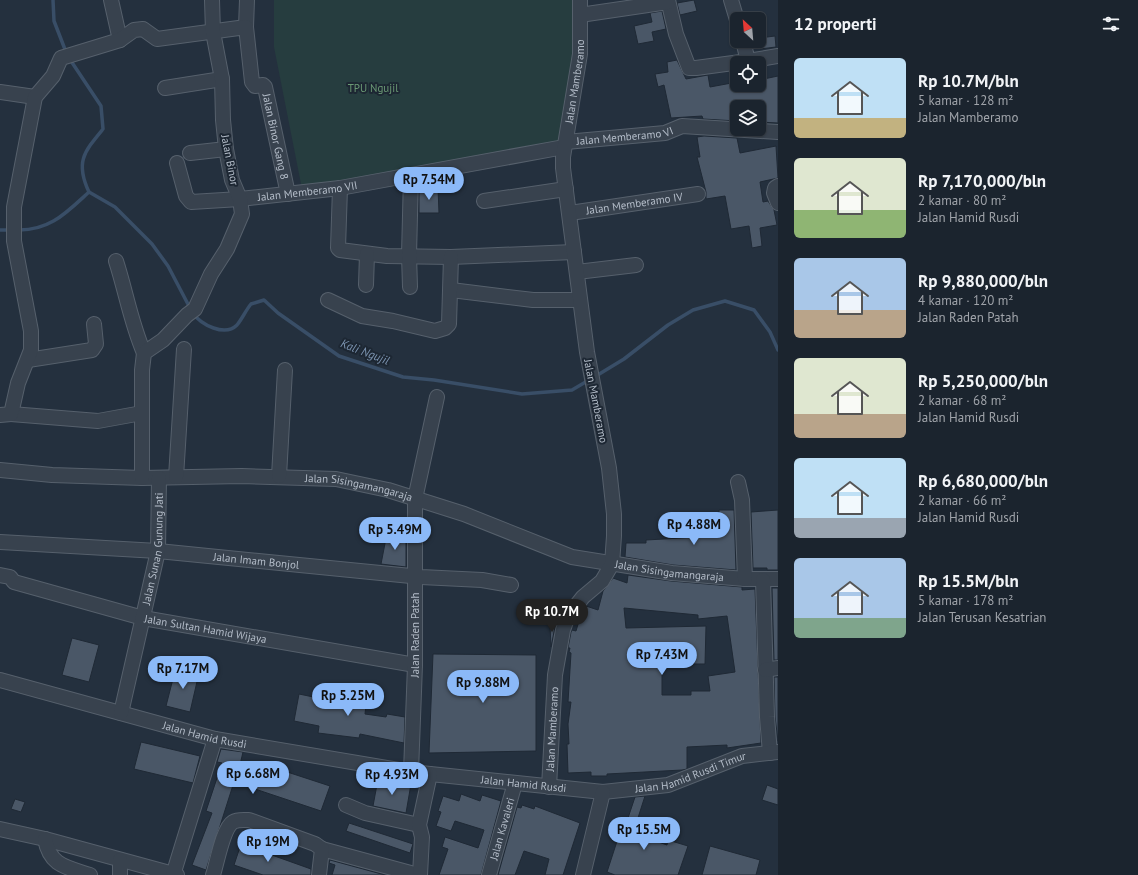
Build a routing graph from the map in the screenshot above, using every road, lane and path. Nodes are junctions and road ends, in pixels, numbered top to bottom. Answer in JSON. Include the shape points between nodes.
{"nodes":[{"id":1,"x":112,"y":0,"type":"edge"},
{"id":2,"x":212,"y":0,"type":"edge"},
{"id":3,"x":247,"y":0,"type":"edge"},
{"id":4,"x":580,"y":0,"type":"edge"},
{"id":5,"x":731,"y":0,"type":"edge"},
{"id":6,"x":668,"y":1,"type":"edge"},
{"id":7,"x":735,"y":12,"type":"edge"},
{"id":8,"x":580,"y":15,"type":"junction"},
{"id":9,"x":246,"y":27,"type":"junction"},
{"id":10,"x":213,"y":32,"type":"junction"},
{"id":11,"x":120,"y":40,"type":"junction"},
{"id":12,"x":778,"y":56,"type":"edge"},
{"id":13,"x":766,"y":58,"type":"edge"},
{"id":14,"x":730,"y":63,"type":"edge"},
{"id":15,"x":222,"y":78,"type":"junction"},
{"id":16,"x":165,"y":88,"type":"dead end"},
{"id":17,"x":0,"y":92,"type":"edge"},
{"id":18,"x":35,"y":97,"type":"junction"},
{"id":19,"x":777,"y":136,"type":"edge"},
{"id":20,"x":565,"y":145,"type":"junction"},
{"id":21,"x":226,"y":149,"type":"junction"},
{"id":22,"x":190,"y":154,"type":"dead end"},
{"id":23,"x":177,"y":163,"type":"dead end"},
{"id":24,"x":411,"y":176,"type":"junction"},
{"id":25,"x":778,"y":186,"type":"edge"},
{"id":26,"x":340,"y":188,"type":"junction"},
{"id":27,"x":566,"y":189,"type":"junction"},
{"id":28,"x":288,"y":194,"type":"junction"},
{"id":29,"x":698,"y":194,"type":"dead end"},
{"id":30,"x":240,"y":199,"type":"junction"},
{"id":31,"x":484,"y":200,"type":"dead end"},
{"id":32,"x":778,"y":203,"type":"edge"},
{"id":33,"x":570,"y":213,"type":"junction"},
{"id":34,"x":574,"y":252,"type":"junction"},
{"id":35,"x":367,"y":254,"type":"junction"},
{"id":36,"x":409,"y":255,"type":"junction"},
{"id":37,"x":451,"y":257,"type":"junction"},
{"id":38,"x":116,"y":261,"type":"dead end"},
{"id":39,"x":636,"y":265,"type":"dead end"},
{"id":40,"x":577,"y":272,"type":"junction"},
{"id":41,"x":366,"y":285,"type":"dead end"},
{"id":42,"x":410,"y":288,"type":"dead end"},
{"id":43,"x":451,"y":290,"type":"junction"},
{"id":44,"x":328,"y":300,"type":"dead end"},
{"id":45,"x":579,"y":300,"type":"junction"},
{"id":46,"x":94,"y":324,"type":"dead end"},
{"id":47,"x":184,"y":349,"type":"dead end"},
{"id":48,"x":144,"y":352,"type":"junction"},
{"id":49,"x":28,"y":360,"type":"junction"},
{"id":50,"x":285,"y":370,"type":"dead end"},
{"id":51,"x":438,"y":397,"type":"dead end"},
{"id":52,"x":142,"y":413,"type":"junction"},
{"id":53,"x":5,"y":415,"type":"edge"},
{"id":54,"x":0,"y":470,"type":"edge"},
{"id":55,"x":279,"y":476,"type":"junction"},
{"id":56,"x":176,"y":477,"type":"junction"},
{"id":57,"x":142,"y":478,"type":"junction"},
{"id":58,"x":159,"y":478,"type":"junction"},
{"id":59,"x":738,"y":482,"type":"dead end"},
{"id":60,"x":415,"y":499,"type":"junction"},
{"id":61,"x":0,"y":542,"type":"edge"},
{"id":62,"x":158,"y":551,"type":"junction"},
{"id":63,"x":612,"y":564,"type":"junction"},
{"id":64,"x":0,"y":576,"type":"edge"},
{"id":65,"x":414,"y":576,"type":"junction"},
{"id":66,"x":745,"y":579,"type":"junction"},
{"id":67,"x":778,"y":579,"type":"edge"},
{"id":68,"x":763,"y":580,"type":"junction"},
{"id":69,"x":511,"y":585,"type":"dead end"},
{"id":70,"x":143,"y":618,"type":"junction"},
{"id":71,"x":415,"y":665,"type":"junction"},
{"id":72,"x":772,"y":669,"type":"edge"},
{"id":73,"x":0,"y":680,"type":"edge"},
{"id":74,"x":121,"y":713,"type":"junction"},
{"id":75,"x":215,"y":739,"type":"junction"},
{"id":76,"x":774,"y":752,"type":"edge"},
{"id":77,"x":411,"y":772,"type":"junction"},
{"id":78,"x":430,"y":774,"type":"junction"},
{"id":79,"x":515,"y":783,"type":"junction"},
{"id":80,"x":549,"y":787,"type":"junction"},
{"id":81,"x":603,"y":792,"type":"junction"},
{"id":82,"x":346,"y":805,"type":"dead end"},
{"id":83,"x":419,"y":825,"type":"junction"},
{"id":84,"x":0,"y":829,"type":"edge"},
{"id":85,"x":45,"y":839,"type":"junction"},
{"id":86,"x":322,"y":849,"type":"junction"},
{"id":87,"x":120,"y":860,"type":"junction"},
{"id":88,"x":90,"y":875,"type":"edge"},
{"id":89,"x":120,"y":875,"type":"edge"},
{"id":90,"x":175,"y":875,"type":"edge"},
{"id":91,"x":213,"y":875,"type":"edge"},
{"id":92,"x":319,"y":875,"type":"edge"},
{"id":93,"x":419,"y":875,"type":"edge"},
{"id":94,"x":489,"y":875,"type":"edge"},
{"id":95,"x":583,"y":875,"type":"edge"}],
"edges":[{"from":1,"to":11,"type":"street"},
{"from":2,"to":10,"type":"street","name":"Jalan Binor"},
{"from":3,"to":9,"type":"street"},
{"from":4,"to":8,"type":"street","name":"Jalan Mamberamo"},
{"from":5,"to":7,"type":"street"},
{"from":6,"to":8,"type":"street"},
{"from":6,"to":14,"type":"street","via":[[676,34],[689,68]]},
{"from":8,"to":20,"type":"street","name":"Jalan Mamberamo","via":[[580,54]]},
{"from":9,"to":10,"type":"street"},
{"from":9,"to":28,"type":"street","name":"Jalan Binor Gang 8","via":[[252,82],[255,86],[265,87]]},
{"from":10,"to":11,"type":"street","via":[[158,39],[143,29],[134,30]]},
{"from":10,"to":15,"type":"street","name":"Jalan Binor"},
{"from":11,"to":18,"type":"street","via":[[61,58],[53,76]]},
{"from":12,"to":13,"type":"street"},
{"from":15,"to":16,"type":"street"},
{"from":15,"to":21,"type":"street","name":"Jalan Binor"},
{"from":17,"to":18,"type":"street"},
{"from":18,"to":49,"type":"street","via":[[14,207],[14,241],[31,331]]},
{"from":19,"to":20,"type":"street","name":"Jalan Memberamo VI","via":[[682,126],[665,133],[617,136]]},
{"from":20,"to":24,"type":"street","name":"Jalan Memberamo VII"},
{"from":20,"to":27,"type":"street","name":"Jalan Mamberamo","via":[[563,168]]},
{"from":21,"to":22,"type":"street"},
{"from":21,"to":30,"type":"street","name":"Jalan Binor","via":[[232,180]]},
{"from":23,"to":30,"type":"street","name":"Jalan Memberamo VII","via":[[186,196],[191,202]]},
{"from":24,"to":26,"type":"street","name":"Jalan Memberamo VII"},
{"from":24,"to":36,"type":"street"},
{"from":25,"to":32,"type":"street","via":[[774,190]]},
{"from":26,"to":28,"type":"street","name":"Jalan Memberamo VII"},
{"from":26,"to":35,"type":"street","via":[[338,248],[342,251]]},
{"from":27,"to":31,"type":"street"},
{"from":27,"to":33,"type":"street","name":"Jalan Mamberamo"},
{"from":28,"to":30,"type":"street","name":"Jalan Memberamo VII"},
{"from":29,"to":33,"type":"street","name":"Jalan Memberamo IV"},
{"from":30,"to":48,"type":"street","name":"Jalan Binor","via":[[240,222],[191,312],[163,340]]},
{"from":33,"to":34,"type":"street","name":"Jalan Mamberamo"},
{"from":34,"to":37,"type":"street"},
{"from":34,"to":40,"type":"street","name":"Jalan Mamberamo"},
{"from":35,"to":36,"type":"street"},
{"from":35,"to":41,"type":"street"},
{"from":36,"to":37,"type":"street"},
{"from":36,"to":42,"type":"street"},
{"from":37,"to":43,"type":"street"},
{"from":38,"to":48,"type":"street","via":[[127,294],[128,310]]},
{"from":39,"to":40,"type":"street"},
{"from":40,"to":45,"type":"street","name":"Jalan Mamberamo"},
{"from":43,"to":44,"type":"street","via":[[449,324],[435,331],[362,316]]},
{"from":43,"to":45,"type":"street","via":[[533,300]]},
{"from":45,"to":63,"type":"street","name":"Jalan Mamberamo","via":[[609,468],[614,514]]},
{"from":46,"to":49,"type":"street","via":[[96,344],[92,350]]},
{"from":47,"to":56,"type":"street"},
{"from":48,"to":52,"type":"street"},
{"from":49,"to":53,"type":"street"},
{"from":50,"to":55,"type":"street"},
{"from":51,"to":60,"type":"street","name":"Jalan Raden Patah"},
{"from":52,"to":53,"type":"street","via":[[98,421]]},
{"from":52,"to":57,"type":"street"},
{"from":54,"to":57,"type":"street","name":"Jalan Sisingamangaraja","via":[[52,475]]},
{"from":55,"to":56,"type":"street","name":"Jalan Sisingamangaraja"},
{"from":55,"to":60,"type":"street","name":"Jalan Sisingamangaraja","via":[[336,479],[388,490]]},
{"from":56,"to":58,"type":"street","name":"Jalan Sisingamangaraja"},
{"from":57,"to":58,"type":"street","name":"Jalan Sisingamangaraja"},
{"from":58,"to":62,"type":"street","name":"Jalan Sunan Gunung Jati"},
{"from":59,"to":66,"type":"street","via":[[742,500]]},
{"from":60,"to":63,"type":"street","name":"Jalan Sisingamangaraja","via":[[464,514],[572,557]]},
{"from":60,"to":65,"type":"street","name":"Jalan Raden Patah"},
{"from":61,"to":62,"type":"street","name":"Jalan Imam Bonjol"},
{"from":62,"to":65,"type":"street","name":"Jalan Imam Bonjol"},
{"from":62,"to":70,"type":"street","name":"Jalan Sunan Gunung Jati"},
{"from":63,"to":66,"type":"street","name":"Jalan Sisingamangaraja","via":[[672,573]]},
{"from":63,"to":80,"type":"street","name":"Jalan Mamberamo","via":[[602,581],[583,597],[568,616],[563,630],[555,675]]},
{"from":64,"to":70,"type":"street","name":"Jalan Sultan Hamid Wijaya"},
{"from":65,"to":69,"type":"street","name":"Jalan Imam Bonjol","via":[[482,580]]},
{"from":65,"to":71,"type":"street","name":"Jalan Raden Patah"},
{"from":66,"to":68,"type":"street","name":"Jalan Sisingamangaraja"},
{"from":67,"to":68,"type":"street","name":"Jalan Sisingamangaraja"},
{"from":68,"to":72,"type":"street"},
{"from":70,"to":71,"type":"street","name":"Jalan Sultan Hamid Wijaya"},
{"from":70,"to":74,"type":"street","name":"Jalan Sunan Gunung Jati"},
{"from":71,"to":77,"type":"street","name":"Jalan Raden Patah"},
{"from":72,"to":76,"type":"street"},
{"from":73,"to":74,"type":"street","name":"Jalan Hamid Rusdi"},
{"from":74,"to":75,"type":"street","name":"Jalan Hamid Rusdi"},
{"from":75,"to":77,"type":"street","name":"Jalan Hamid Rusdi"},
{"from":75,"to":90,"type":"street"},
{"from":76,"to":81,"type":"street","name":"Jalan Hamid Rusdi Timur","via":[[742,756],[668,785]]},
{"from":77,"to":78,"type":"street","name":"Jalan Hamid Rusdi"},
{"from":78,"to":79,"type":"street","name":"Jalan Hamid Rusdi"},
{"from":78,"to":83,"type":"street"},
{"from":79,"to":80,"type":"street","name":"Jalan Hamid Rusdi"},
{"from":79,"to":94,"type":"street","name":"Jalan Kavaleri"},
{"from":80,"to":81,"type":"street","name":"Jalan Hamid Rusdi"},
{"from":81,"to":95,"type":"street"},
{"from":82,"to":83,"type":"street","via":[[365,813]]},
{"from":83,"to":93,"type":"street","via":[[422,837]]},
{"from":84,"to":85,"type":"street"},
{"from":85,"to":87,"type":"street"},
{"from":85,"to":88,"type":"street","via":[[47,850],[57,864]]},
{"from":86,"to":91,"type":"street","via":[[304,838],[249,820],[238,819],[227,829]]},
{"from":86,"to":92,"type":"street"},
{"from":86,"to":93,"type":"street"},
{"from":87,"to":89,"type":"street"},
{"from":87,"to":90,"type":"street"}]}
